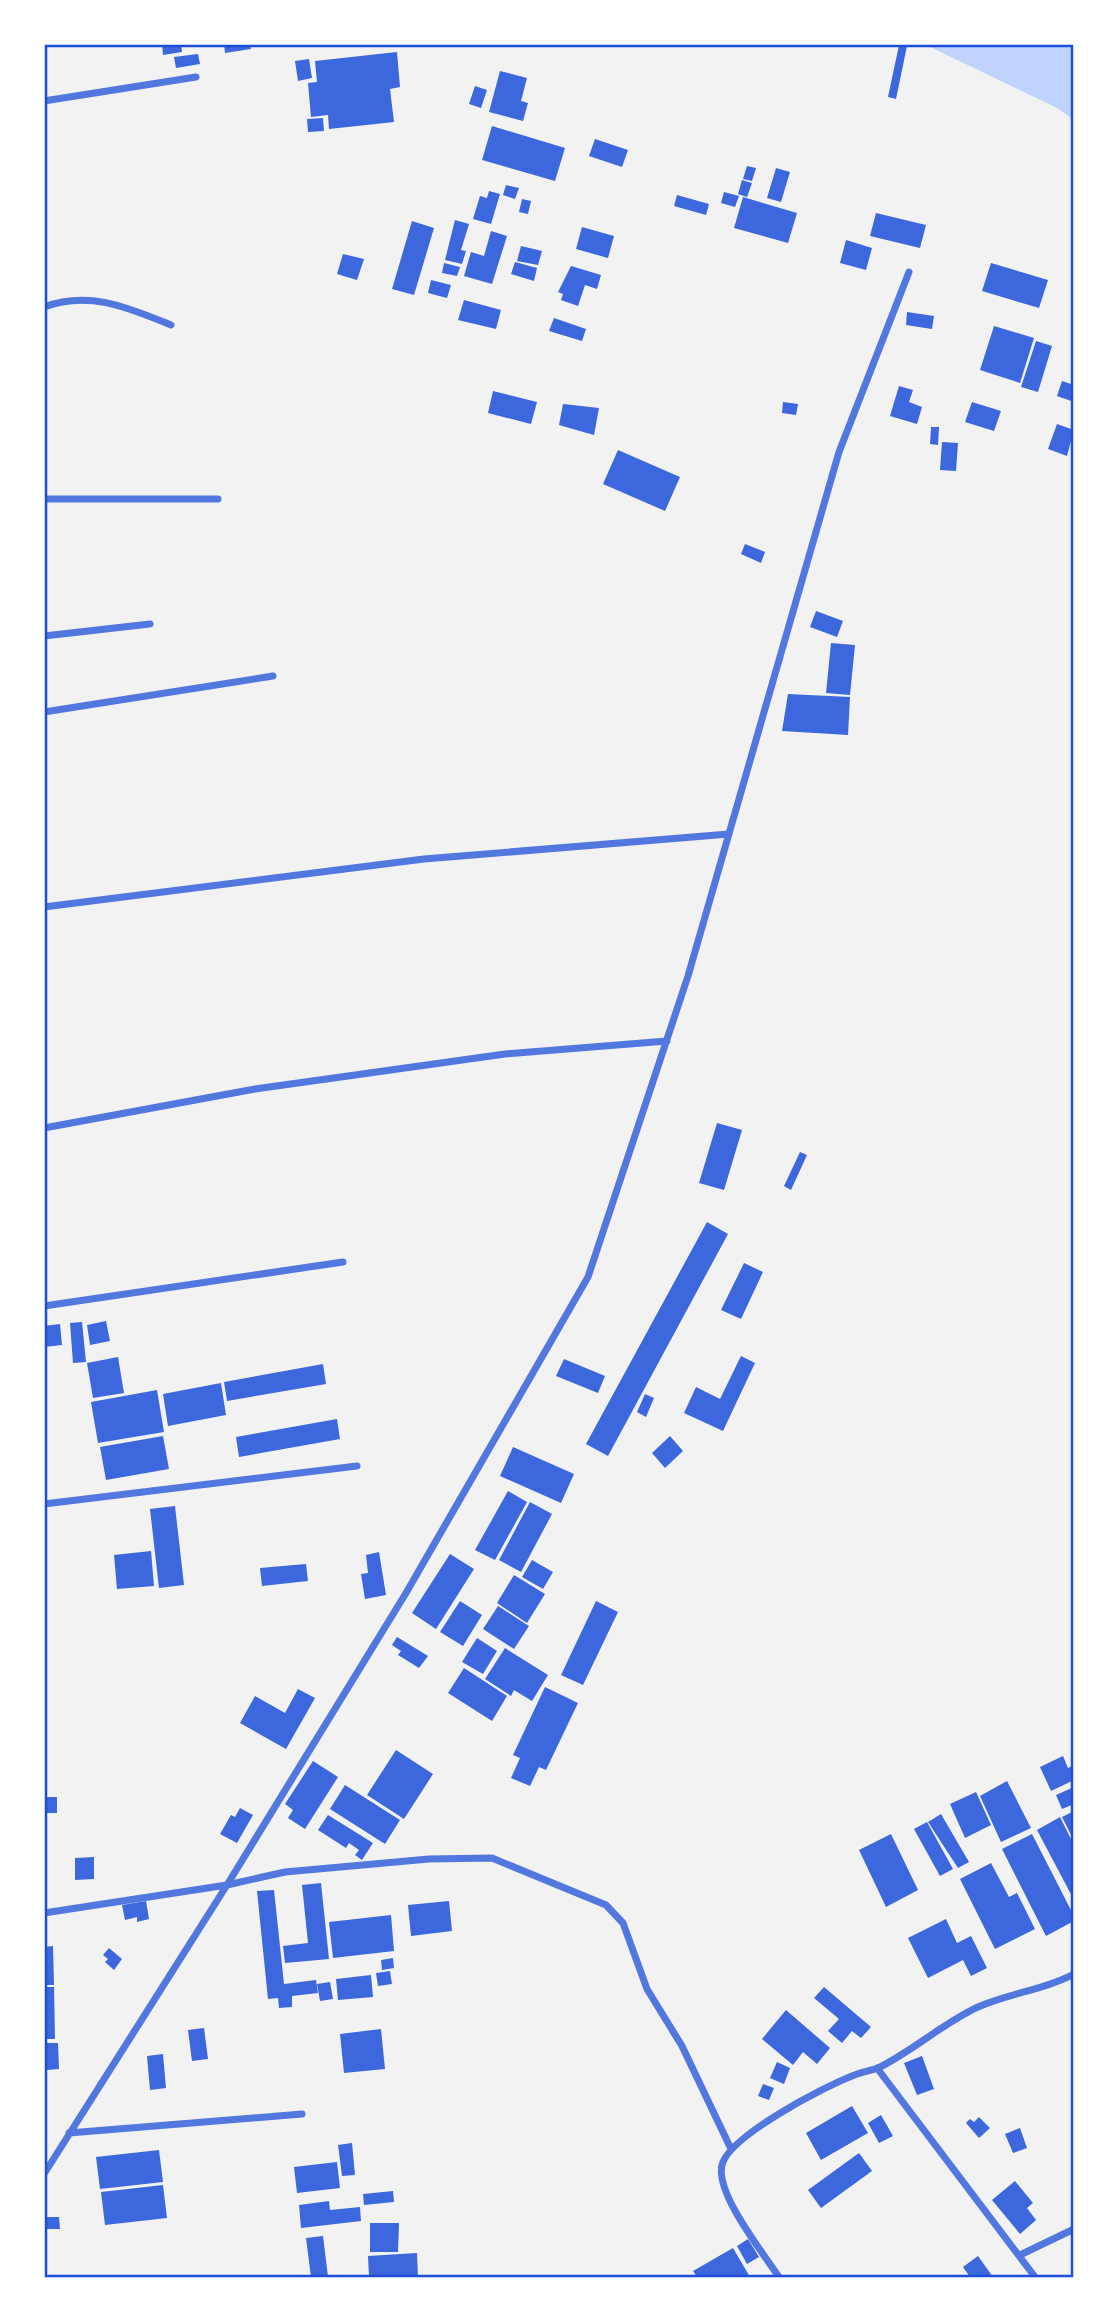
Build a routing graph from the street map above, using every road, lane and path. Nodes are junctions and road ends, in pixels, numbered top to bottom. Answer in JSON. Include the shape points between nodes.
{"nodes":[{"id":1,"x":196,"y":77,"type":"dead end"},
{"id":2,"x":44,"y":101,"type":"edge"},
{"id":3,"x":909,"y":272,"type":"dead end"},
{"id":4,"x":44,"y":307,"type":"edge"},
{"id":5,"x":171,"y":325,"type":"dead end"},
{"id":6,"x":44,"y":499,"type":"edge"},
{"id":7,"x":218,"y":499,"type":"dead end"},
{"id":8,"x":150,"y":624,"type":"dead end"},
{"id":9,"x":44,"y":636,"type":"edge"},
{"id":10,"x":274,"y":676,"type":"dead end"},
{"id":11,"x":44,"y":712,"type":"edge"},
{"id":12,"x":729,"y":834,"type":"junction"},
{"id":13,"x":44,"y":907,"type":"edge"},
{"id":14,"x":667,"y":1041,"type":"junction"},
{"id":15,"x":44,"y":1128,"type":"edge"},
{"id":16,"x":342,"y":1262,"type":"dead end"},
{"id":17,"x":44,"y":1307,"type":"edge"},
{"id":18,"x":357,"y":1466,"type":"dead end"},
{"id":19,"x":44,"y":1504,"type":"edge"},
{"id":20,"x":227,"y":1885,"type":"junction"},
{"id":21,"x":44,"y":1913,"type":"edge"},
{"id":22,"x":1074,"y":1974,"type":"edge"},
{"id":23,"x":877,"y":2068,"type":"junction"},
{"id":24,"x":302,"y":2114,"type":"dead end"},
{"id":25,"x":69,"y":2133,"type":"junction"},
{"id":26,"x":731,"y":2149,"type":"junction"},
{"id":27,"x":44,"y":2174,"type":"edge"},
{"id":28,"x":1074,"y":2229,"type":"edge"},
{"id":29,"x":1020,"y":2255,"type":"junction"},
{"id":30,"x":779,"y":2277,"type":"edge"},
{"id":31,"x":1035,"y":2277,"type":"edge"}],
"edges":[{"from":1,"to":2,"type":"street"},
{"from":3,"to":12,"type":"street","via":[[839,452]]},
{"from":4,"to":5,"type":"street","via":[[63,300],[110,301]]},
{"from":6,"to":7,"type":"street"},
{"from":8,"to":9,"type":"street"},
{"from":10,"to":11,"type":"street"},
{"from":12,"to":13,"type":"street","via":[[424,859]]},
{"from":12,"to":14,"type":"street"},
{"from":14,"to":15,"type":"street","via":[[505,1054],[256,1089]]},
{"from":14,"to":20,"type":"street","via":[[588,1278],[407,1593]]},
{"from":16,"to":17,"type":"street"},
{"from":18,"to":19,"type":"street"},
{"from":20,"to":21,"type":"street"},
{"from":20,"to":25,"type":"street"},
{"from":20,"to":26,"type":"street","via":[[285,1872],[492,1858],[606,1905],[623,1923],[647,1989],[682,2046]]},
{"from":22,"to":23,"type":"street","via":[[979,2006]]},
{"from":23,"to":26,"type":"street","via":[[785,2109]]},
{"from":23,"to":29,"type":"street"},
{"from":24,"to":25,"type":"street"},
{"from":25,"to":27,"type":"street"},
{"from":26,"to":30,"type":"street","via":[[722,2164],[722,2181]]},
{"from":28,"to":29,"type":"street"},
{"from":29,"to":31,"type":"street"}]}
